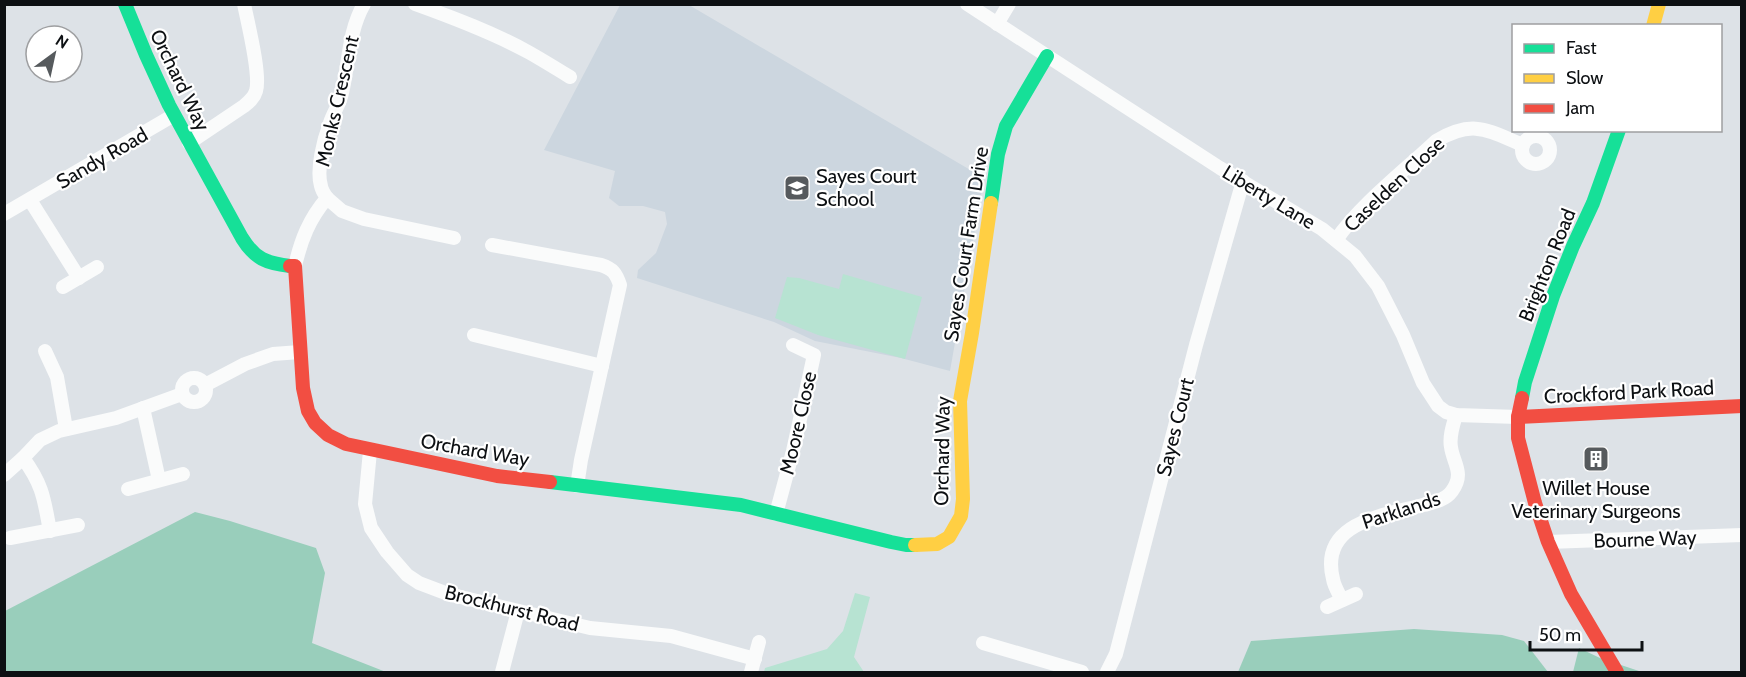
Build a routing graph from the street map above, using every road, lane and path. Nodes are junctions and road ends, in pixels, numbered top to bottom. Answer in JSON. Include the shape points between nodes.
{"nodes":[{"id":1,"x":125,"y":4,"type":"edge"},
{"id":2,"x":244,"y":4,"type":"edge"},
{"id":3,"x":364,"y":4,"type":"edge"},
{"id":4,"x":415,"y":4,"type":"edge"},
{"id":5,"x":967,"y":4,"type":"edge"},
{"id":6,"x":1009,"y":4,"type":"edge"},
{"id":7,"x":1659,"y":4,"type":"edge"},
{"id":8,"x":997,"y":24,"type":"junction"},
{"id":9,"x":1654,"y":24,"type":"edge"},
{"id":10,"x":1047,"y":56,"type":"junction"},
{"id":11,"x":570,"y":77,"type":"dead end"},
{"id":12,"x":174,"y":115,"type":"junction"},
{"id":13,"x":1617,"y":132,"type":"edge"},
{"id":14,"x":189,"y":143,"type":"junction"},
{"id":15,"x":1523,"y":144,"type":"dead end"},
{"id":16,"x":1243,"y":181,"type":"junction"},
{"id":17,"x":327,"y":198,"type":"junction"},
{"id":18,"x":30,"y":200,"type":"junction"},
{"id":19,"x":4,"y":214,"type":"edge"},
{"id":20,"x":454,"y":238,"type":"dead end"},
{"id":21,"x":1336,"y":240,"type":"junction"},
{"id":22,"x":492,"y":245,"type":"dead end"},
{"id":23,"x":295,"y":266,"type":"junction"},
{"id":24,"x":97,"y":267,"type":"dead end"},
{"id":25,"x":79,"y":278,"type":"junction"},
{"id":26,"x":63,"y":287,"type":"dead end"},
{"id":27,"x":474,"y":335,"type":"dead end"},
{"id":28,"x":793,"y":345,"type":"dead end"},
{"id":29,"x":45,"y":351,"type":"dead end"},
{"id":30,"x":300,"y":352,"type":"junction"},
{"id":31,"x":602,"y":366,"type":"junction"},
{"id":32,"x":964,"y":377,"type":"joint"},
{"id":33,"x":1742,"y":406,"type":"edge"},
{"id":34,"x":143,"y":408,"type":"junction"},
{"id":35,"x":1456,"y":415,"type":"junction"},
{"id":36,"x":1518,"y":417,"type":"junction"},
{"id":37,"x":66,"y":429,"type":"junction"},
{"id":38,"x":370,"y":451,"type":"junction"},
{"id":39,"x":23,"y":458,"type":"junction"},
{"id":40,"x":183,"y":474,"type":"dead end"},
{"id":41,"x":4,"y":475,"type":"edge"},
{"id":42,"x":159,"y":480,"type":"junction"},
{"id":43,"x":578,"y":486,"type":"junction"},
{"id":44,"x":128,"y":489,"type":"dead end"},
{"id":45,"x":776,"y":514,"type":"junction"},
{"id":46,"x":78,"y":525,"type":"dead end"},
{"id":47,"x":50,"y":531,"type":"junction"},
{"id":48,"x":1742,"y":535,"type":"edge"},
{"id":49,"x":10,"y":538,"type":"dead end"},
{"id":50,"x":1548,"y":542,"type":"junction"},
{"id":51,"x":1356,"y":594,"type":"dead end"},
{"id":52,"x":1342,"y":600,"type":"junction"},
{"id":53,"x":1326,"y":607,"type":"dead end"},
{"id":54,"x":518,"y":611,"type":"junction"},
{"id":55,"x":759,"y":642,"type":"dead end"},
{"id":56,"x":983,"y":643,"type":"dead end"},
{"id":57,"x":755,"y":658,"type":"junction"},
{"id":58,"x":502,"y":672,"type":"edge"},
{"id":59,"x":751,"y":672,"type":"edge"},
{"id":60,"x":1082,"y":672,"type":"edge"},
{"id":61,"x":1107,"y":672,"type":"edge"},
{"id":62,"x":1617,"y":672,"type":"edge"}],
"edges":[{"from":1,"to":12,"type":"street","name":"Orchard Way"},
{"from":2,"to":14,"type":"street","via":[[256,90],[244,106]]},
{"from":3,"to":17,"type":"street","name":"Monks Crescent","via":[[351,39],[342,96],[321,155],[321,188]]},
{"from":4,"to":11,"type":"street","via":[[529,52]]},
{"from":5,"to":8,"type":"street","name":"Liberty Lane"},
{"from":6,"to":8,"type":"street"},
{"from":7,"to":9,"type":"street"},
{"from":8,"to":10,"type":"street","name":"Liberty Lane"},
{"from":10,"to":16,"type":"street","name":"Liberty Lane"},
{"from":10,"to":32,"type":"street","name":"Sayes Court Farm Drive","via":[[1006,126],[998,154]]},
{"from":12,"to":14,"type":"street","name":"Orchard Way"},
{"from":12,"to":18,"type":"street","name":"Sandy Road"},
{"from":13,"to":36,"type":"street","name":"Brighton Road","via":[[1593,203],[1553,296],[1525,382]]},
{"from":14,"to":23,"type":"street","name":"Orchard Way","via":[[254,255]]},
{"from":15,"to":21,"type":"street","name":"Caselden Close","via":[[1487,130],[1467,128],[1449,133],[1364,208]]},
{"from":16,"to":21,"type":"street","name":"Liberty Lane"},
{"from":16,"to":61,"type":"street","name":"Sayes Court","via":[[1116,654]]},
{"from":17,"to":20,"type":"street","via":[[342,211],[364,219]]},
{"from":17,"to":23,"type":"street","via":[[306,228]]},
{"from":18,"to":19,"type":"street","name":"Sandy Road"},
{"from":18,"to":25,"type":"street"},
{"from":21,"to":35,"type":"street","name":"Liberty Lane","via":[[1355,256],[1378,286],[1423,383],[1438,406]]},
{"from":22,"to":31,"type":"street","via":[[612,268],[620,285]]},
{"from":23,"to":30,"type":"street","name":"Orchard Way"},
{"from":24,"to":25,"type":"street"},
{"from":25,"to":26,"type":"street"},
{"from":27,"to":31,"type":"street"},
{"from":28,"to":45,"type":"street","name":"Moore Close","via":[[814,355]]},
{"from":29,"to":37,"type":"street","via":[[57,377]]},
{"from":30,"to":34,"type":"street","via":[[273,354],[245,364],[205,385],[205,395],[197,402],[190,402],[182,394]]},
{"from":30,"to":38,"type":"street","name":"Orchard Way","via":[[303,388],[315,423],[328,435]]},
{"from":31,"to":43,"type":"street"},
{"from":32,"to":45,"type":"street","name":"Orchard Way","via":[[960,401],[963,499],[961,516],[949,537],[937,544],[906,544]]},
{"from":33,"to":36,"type":"street","name":"Crockford Park Road"},
{"from":34,"to":37,"type":"street"},
{"from":34,"to":42,"type":"street"},
{"from":35,"to":36,"type":"street"},
{"from":35,"to":52,"type":"street","name":"Parklands","via":[[1450,449],[1455,458],[1457,483],[1440,501],[1349,528],[1332,553],[1333,579]]},
{"from":36,"to":50,"type":"street","name":"Brighton Road","via":[[1518,438]]},
{"from":37,"to":39,"type":"street","via":[[40,440]]},
{"from":38,"to":43,"type":"street","name":"Orchard Way","via":[[497,476]]},
{"from":38,"to":54,"type":"street","name":"Brockhurst Road","via":[[365,504],[371,528],[406,575],[448,594]]},
{"from":39,"to":41,"type":"street"},
{"from":39,"to":47,"type":"street","via":[[42,489]]},
{"from":40,"to":42,"type":"street"},
{"from":42,"to":44,"type":"street"},
{"from":43,"to":45,"type":"street","name":"Orchard Way","via":[[741,505]]},
{"from":46,"to":47,"type":"street"},
{"from":47,"to":49,"type":"street"},
{"from":48,"to":50,"type":"street","name":"Bourne Way"},
{"from":50,"to":62,"type":"street","name":"Brighton Road","via":[[1570,594]]},
{"from":51,"to":52,"type":"street"},
{"from":52,"to":53,"type":"street"},
{"from":54,"to":57,"type":"street","name":"Brockhurst Road","via":[[590,628],[671,636]]},
{"from":54,"to":58,"type":"street"},
{"from":55,"to":57,"type":"street"},
{"from":56,"to":60,"type":"street"},
{"from":57,"to":59,"type":"street"}]}
